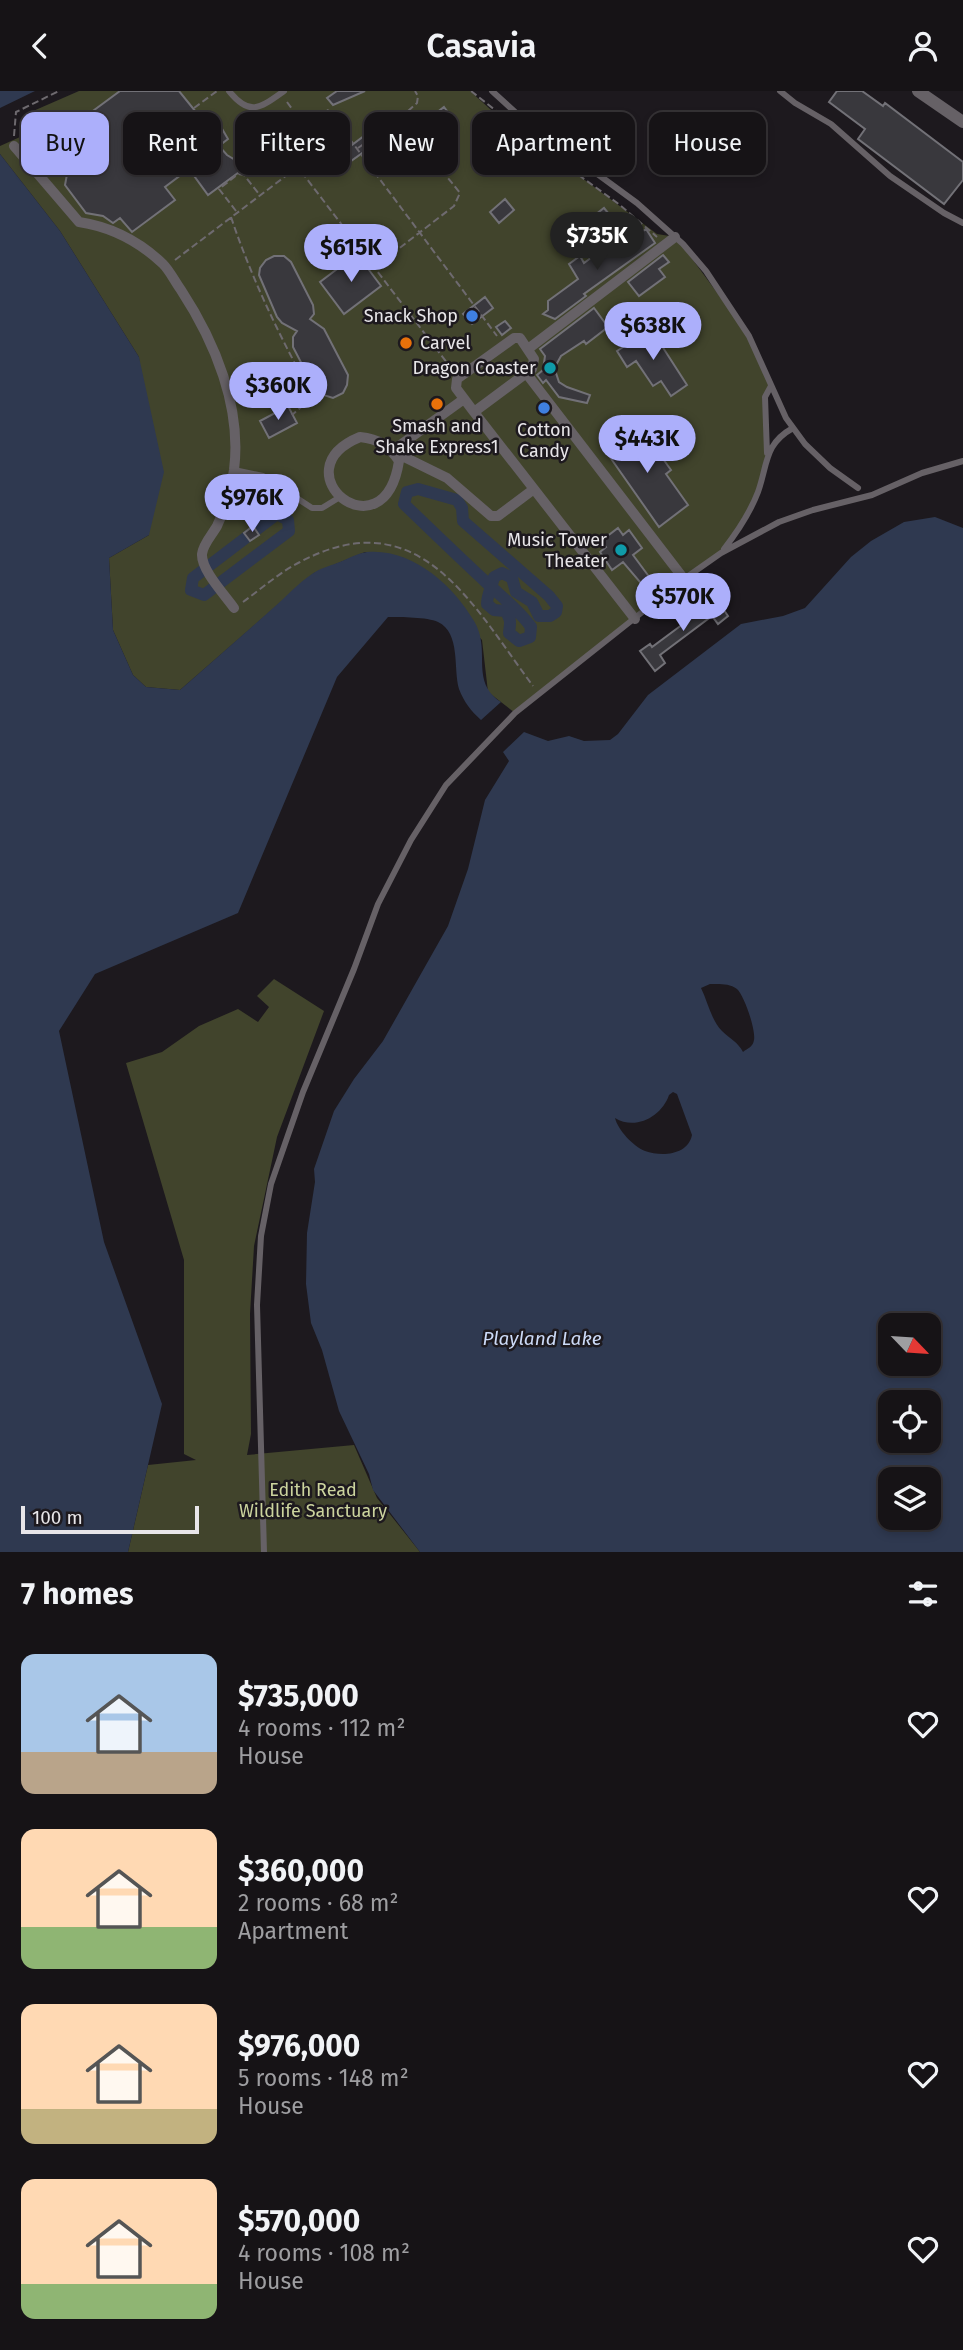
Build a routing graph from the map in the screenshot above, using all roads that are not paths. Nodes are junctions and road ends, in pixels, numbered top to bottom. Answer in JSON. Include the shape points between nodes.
{"nodes":[{"id":1,"x":229,"y":91,"type":"edge"},
{"id":2,"x":492,"y":91,"type":"edge"},
{"id":3,"x":780,"y":91,"type":"edge"},
{"id":4,"x":918,"y":91,"type":"edge"},
{"id":5,"x":282,"y":92,"type":"edge"},
{"id":6,"x":963,"y":122,"type":"edge"},
{"id":7,"x":13,"y":146,"type":"road end"},
{"id":8,"x":963,"y":223,"type":"edge"},
{"id":9,"x":676,"y":236,"type":"junction"},
{"id":10,"x":528,"y":349,"type":"junction"},
{"id":11,"x":526,"y":373,"type":"junction"},
{"id":12,"x":771,"y":386,"type":"junction"},
{"id":13,"x":464,"y":399,"type":"junction"},
{"id":14,"x":474,"y":412,"type":"junction"},
{"id":15,"x":793,"y":428,"type":"junction"},
{"id":16,"x":392,"y":451,"type":"junction"},
{"id":17,"x":767,"y":457,"type":"junction"},
{"id":18,"x":963,"y":461,"type":"edge"},
{"id":19,"x":233,"y":470,"type":"junction"},
{"id":20,"x":858,"y":488,"type":"dead end"},
{"id":21,"x":534,"y":489,"type":"junction"},
{"id":22,"x":340,"y":497,"type":"junction"},
{"id":23,"x":721,"y":553,"type":"junction"},
{"id":24,"x":684,"y":579,"type":"junction"},
{"id":25,"x":234,"y":608,"type":"road end"},
{"id":26,"x":635,"y":619,"type":"junction"},
{"id":27,"x":264,"y":1552,"type":"edge"}],
"edges":[{"from":1,"to":5,"type":"lane","via":[[240,104],[251,108]]},
{"from":2,"to":9,"type":"lane"},
{"from":3,"to":8,"type":"lane","via":[[831,124],[890,176]]},
{"from":4,"to":6,"type":"street"},
{"from":7,"to":19,"type":"street","via":[[79,222],[121,234],[166,267],[209,338],[226,386],[236,435]]},
{"from":9,"to":10,"type":"street"},
{"from":9,"to":12,"type":"lane","via":[[733,310]]},
{"from":10,"to":11,"type":"street","via":[[534,359]]},
{"from":10,"to":13,"type":"street","via":[[520,338],[514,338],[459,378],[456,388]]},
{"from":11,"to":14,"type":"street"},
{"from":11,"to":24,"type":"street"},
{"from":12,"to":15,"type":"lane"},
{"from":12,"to":17,"type":"lane","via":[[765,397]]},
{"from":13,"to":14,"type":"street"},
{"from":13,"to":16,"type":"street"},
{"from":14,"to":21,"type":"street"},
{"from":15,"to":17,"type":"lane","via":[[773,442]]},
{"from":15,"to":20,"type":"lane","via":[[830,468]]},
{"from":16,"to":21,"type":"street","via":[[447,478],[491,516],[498,516]]},
{"from":16,"to":22,"type":"street","via":[[399,461],[388,494],[374,504],[358,507]]},
{"from":16,"to":22,"type":"street","via":[[376,439],[360,437],[336,451],[328,469],[331,487]]},
{"from":17,"to":23,"type":"lane","via":[[758,493],[742,527]]},
{"from":18,"to":23,"type":"lane","via":[[872,495],[779,522]]},
{"from":19,"to":22,"type":"lane","via":[[263,476],[312,508],[322,508]]},
{"from":19,"to":25,"type":"street","via":[[227,500],[202,554],[204,566]]},
{"from":21,"to":26,"type":"street"},
{"from":23,"to":24,"type":"lane"},
{"from":24,"to":26,"type":"lane"},
{"from":26,"to":27,"type":"lane","via":[[515,713],[446,785],[378,904],[303,1092],[271,1184],[261,1236],[257,1305]]}]}
